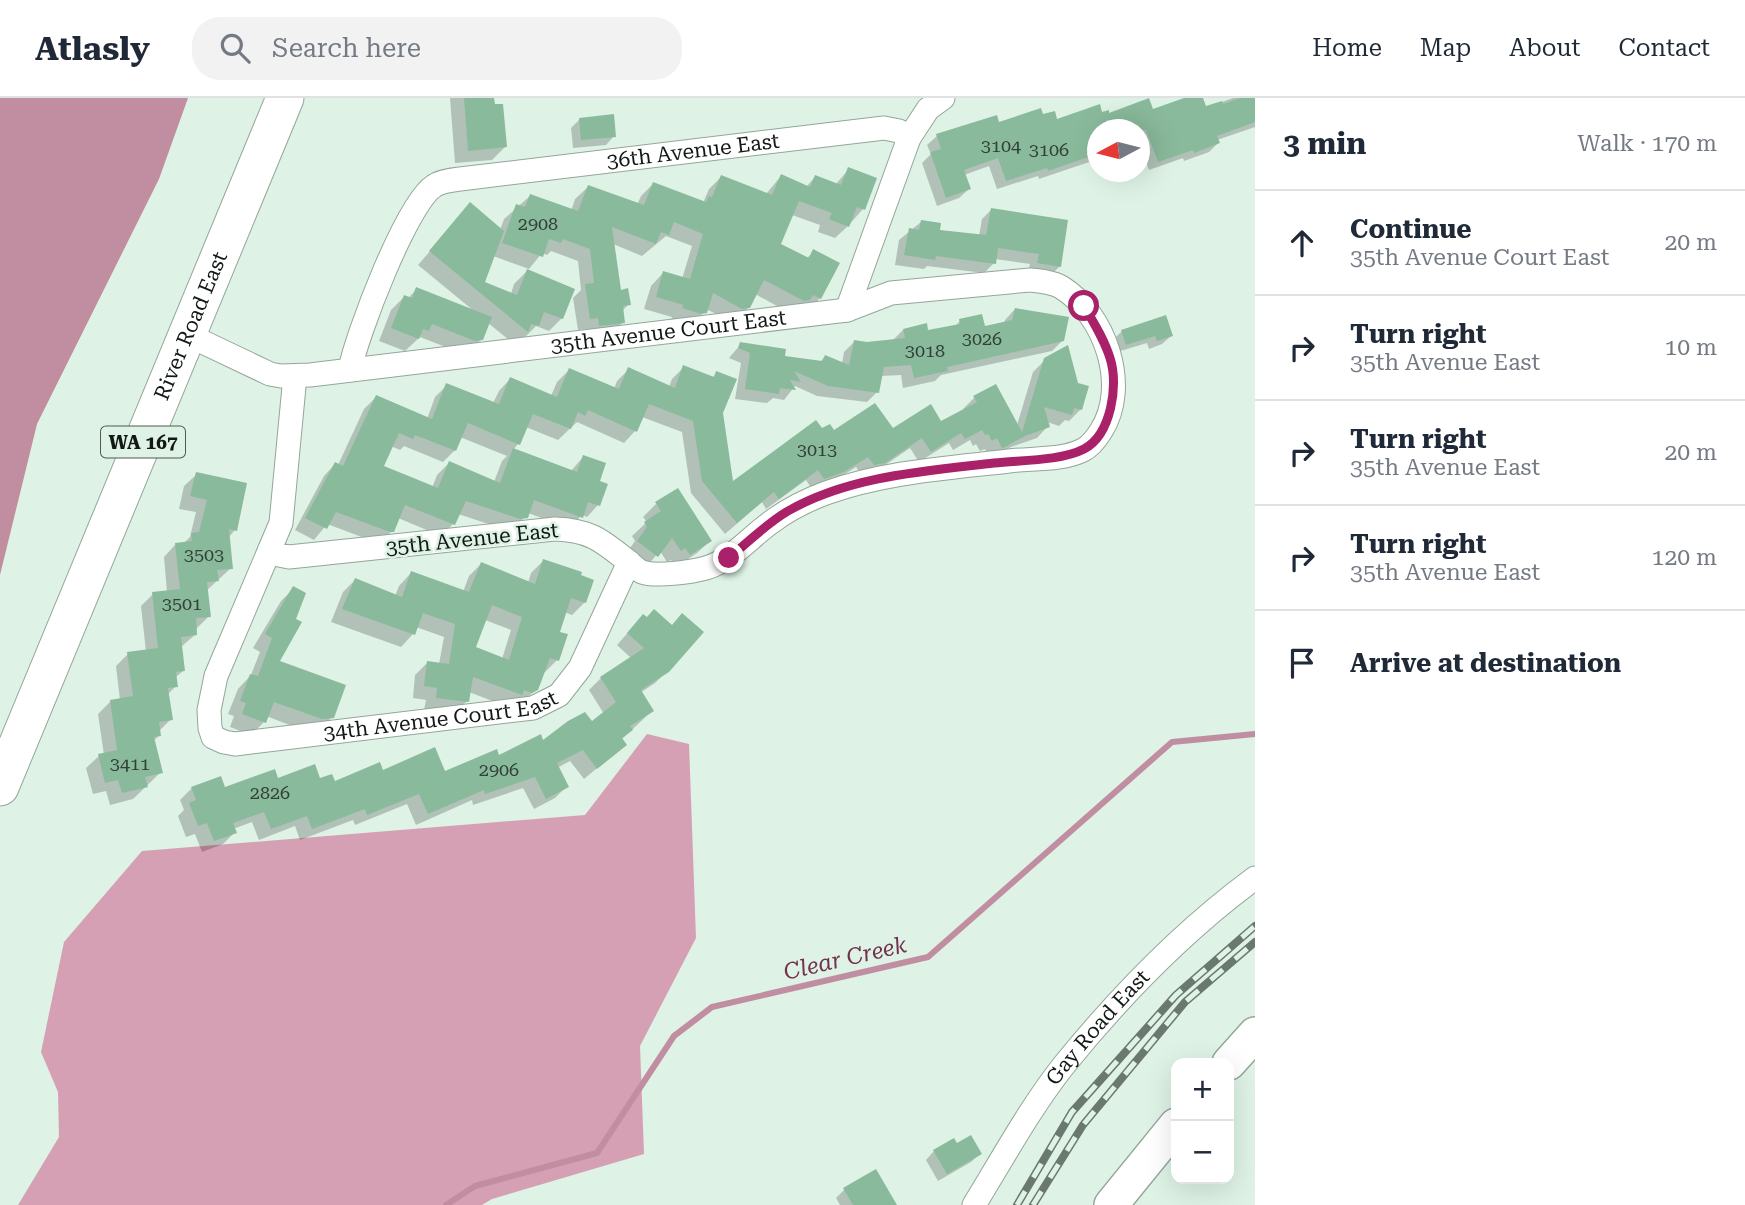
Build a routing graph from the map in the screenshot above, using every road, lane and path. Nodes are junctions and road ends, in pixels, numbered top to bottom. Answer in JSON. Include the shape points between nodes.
{"nodes":[{"id":1,"x":285,"y":98,"type":"edge"},
{"id":2,"x":943,"y":98,"type":"edge"},
{"id":3,"x":909,"y":138,"type":"junction"},
{"id":4,"x":847,"y":310,"type":"junction"},
{"id":5,"x":188,"y":335,"type":"junction"},
{"id":6,"x":1112,"y":362,"type":"joint"},
{"id":7,"x":350,"y":370,"type":"junction"},
{"id":8,"x":295,"y":376,"type":"junction"},
{"id":9,"x":270,"y":549,"type":"junction"},
{"id":10,"x":629,"y":562,"type":"junction"},
{"id":11,"x":0,"y":787,"type":"edge"},
{"id":12,"x":1255,"y":878,"type":"edge"},
{"id":13,"x":1255,"y":1034,"type":"edge"},
{"id":14,"x":1233,"y":1058,"type":"edge"},
{"id":15,"x":1171,"y":1131,"type":"edge"},
{"id":16,"x":974,"y":1205,"type":"edge"},
{"id":17,"x":1111,"y":1205,"type":"edge"}],
"edges":[{"from":1,"to":5,"type":"main road","name":"River Road East","number":"WA 167"},
{"from":2,"to":3,"type":"street","via":[[928,110]]},
{"from":3,"to":4,"type":"street"},
{"from":3,"to":7,"type":"street","name":"36th Avenue East","via":[[884,128],[433,186],[415,208],[383,275]]},
{"from":4,"to":6,"type":"street","name":"35th Avenue Court East","via":[[891,293],[1045,281],[1084,306]]},
{"from":4,"to":7,"type":"street","name":"35th Avenue Court East"},
{"from":5,"to":8,"type":"street","name":"35th Avenue Court East","via":[[270,374]]},
{"from":5,"to":11,"type":"main road","name":"River Road East","number":"WA 167"},
{"from":6,"to":10,"type":"street","name":"35th Avenue East","via":[[1108,420],[1083,450],[884,478],[826,493],[789,510],[729,558],[706,568],[654,573],[642,572]]},
{"from":7,"to":8,"type":"street","name":"35th Avenue Court East"},
{"from":8,"to":9,"type":"street","via":[[281,523]]},
{"from":9,"to":10,"type":"street","name":"35th Avenue East","via":[[289,557],[555,528],[587,533]]},
{"from":9,"to":10,"type":"street","name":"34th Avenue Court East","via":[[216,676],[209,710],[213,737],[235,744],[533,708],[559,695],[580,668]]},
{"from":12,"to":16,"type":"street","name":"Gay Road East","via":[[1160,957],[1064,1066]]},
{"from":13,"to":14,"type":"main road"},
{"from":15,"to":17,"type":"main road"}]}
